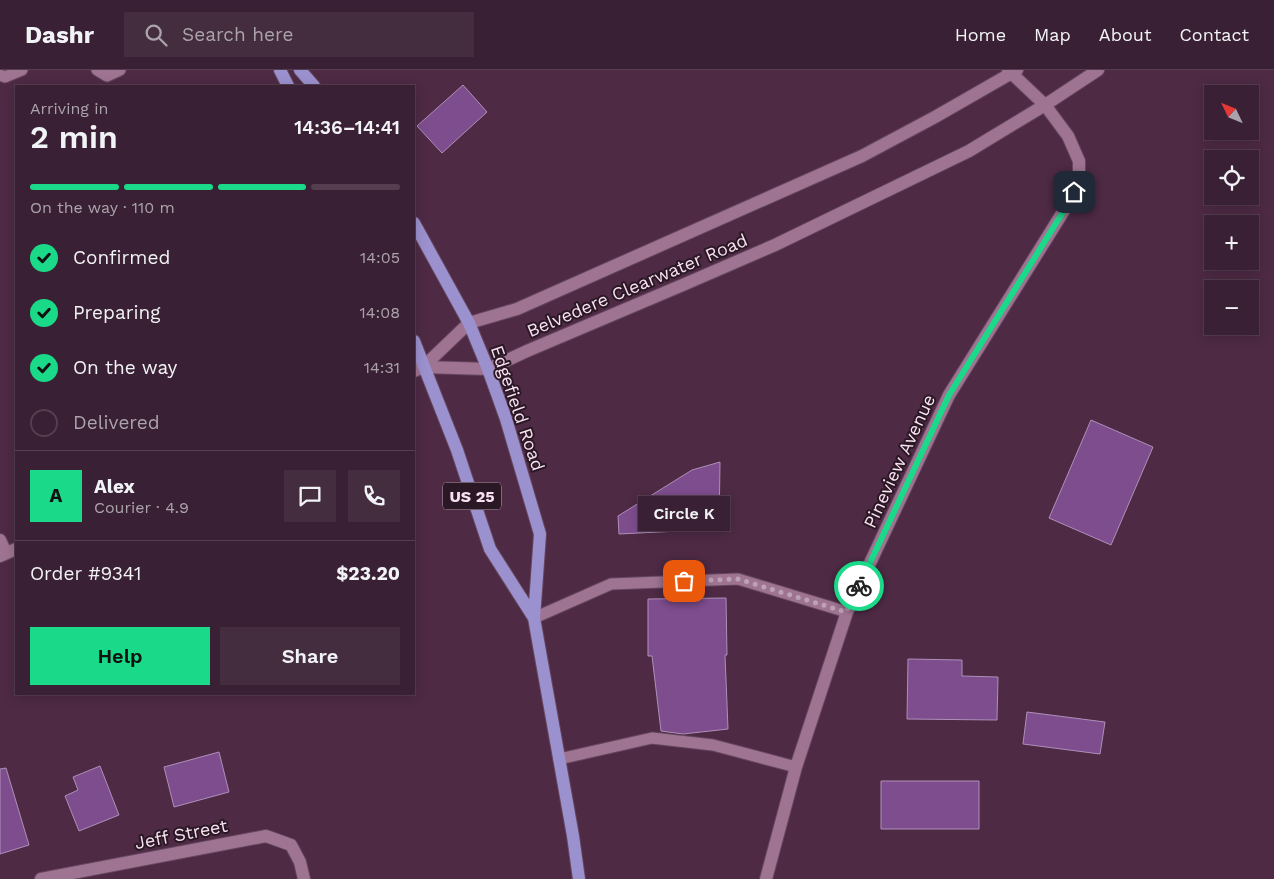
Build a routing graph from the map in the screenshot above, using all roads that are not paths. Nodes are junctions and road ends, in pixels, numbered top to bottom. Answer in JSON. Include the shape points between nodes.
{"nodes":[{"id":1,"x":22,"y":70,"type":"edge"},
{"id":2,"x":97,"y":70,"type":"edge"},
{"id":3,"x":120,"y":70,"type":"edge"},
{"id":4,"x":280,"y":70,"type":"edge"},
{"id":5,"x":300,"y":70,"type":"edge"},
{"id":6,"x":1098,"y":70,"type":"edge"},
{"id":7,"x":1012,"y":71,"type":"edge"},
{"id":8,"x":0,"y":74,"type":"edge"},
{"id":9,"x":288,"y":85,"type":"edge"},
{"id":10,"x":313,"y":85,"type":"edge"},
{"id":11,"x":1044,"y":105,"type":"junction"},
{"id":12,"x":415,"y":225,"type":"edge"},
{"id":13,"x":469,"y":323,"type":"junction"},
{"id":14,"x":415,"y":347,"type":"edge"},
{"id":15,"x":419,"y":369,"type":"edge"},
{"id":16,"x":488,"y":369,"type":"junction"},
{"id":17,"x":0,"y":540,"type":"edge"},
{"id":18,"x":8,"y":552,"type":"edge"},
{"id":19,"x":846,"y":612,"type":"junction"},
{"id":20,"x":534,"y":618,"type":"junction"},
{"id":21,"x":559,"y":759,"type":"junction"},
{"id":22,"x":796,"y":767,"type":"junction"},
{"id":23,"x":41,"y":879,"type":"edge"},
{"id":24,"x":304,"y":879,"type":"edge"},
{"id":25,"x":578,"y":879,"type":"edge"},
{"id":26,"x":766,"y":879,"type":"edge"}],
"edges":[{"from":1,"to":8,"type":"lane","via":[[4,77]]},
{"from":2,"to":3,"type":"lane","via":[[107,76]]},
{"from":4,"to":9,"type":"main road"},
{"from":5,"to":10,"type":"main road"},
{"from":6,"to":11,"type":"main road","name":"Belvedere Clearwater Road"},
{"from":7,"to":11,"type":"main road","name":"Pineview Avenue"},
{"from":7,"to":13,"type":"main road","name":"Belvedere Clearwater Road","via":[[862,156],[517,309]]},
{"from":11,"to":16,"type":"main road","name":"Belvedere Clearwater Road","via":[[969,152],[766,249]]},
{"from":11,"to":19,"type":"main road","name":"Pineview Avenue","via":[[1068,136],[1079,161],[1079,181],[1068,204],[949,395]]},
{"from":12,"to":13,"type":"main road","name":"Edgefield Road","number":"US 25"},
{"from":13,"to":15,"type":"main road","name":"Belvedere Clearwater Road"},
{"from":13,"to":16,"type":"main road","name":"Edgefield Road","number":"US 25"},
{"from":14,"to":15,"type":"main road","name":"Edgefield Road","number":"US 25"},
{"from":15,"to":16,"type":"main road","name":"Belvedere Clearwater Road"},
{"from":15,"to":20,"type":"main road","name":"Edgefield Road","number":"US 25","via":[[457,450],[490,549]]},
{"from":16,"to":20,"type":"main road","name":"Edgefield Road","number":"US 25","via":[[540,534]]},
{"from":17,"to":18,"type":"main road"},
{"from":19,"to":20,"type":"lane","via":[[738,579],[612,584]]},
{"from":19,"to":22,"type":"main road","name":"Pineview Avenue"},
{"from":20,"to":21,"type":"main road","name":"Edgefield Road","number":"US 25"},
{"from":21,"to":22,"type":"lane","via":[[652,738],[713,745]]},
{"from":21,"to":25,"type":"main road","name":"Edgefield Road","number":"US 25"},
{"from":22,"to":26,"type":"main road","name":"Pineview Avenue"},
{"from":23,"to":24,"type":"main road","name":"Jeff Street","via":[[266,836],[291,845]]}]}
